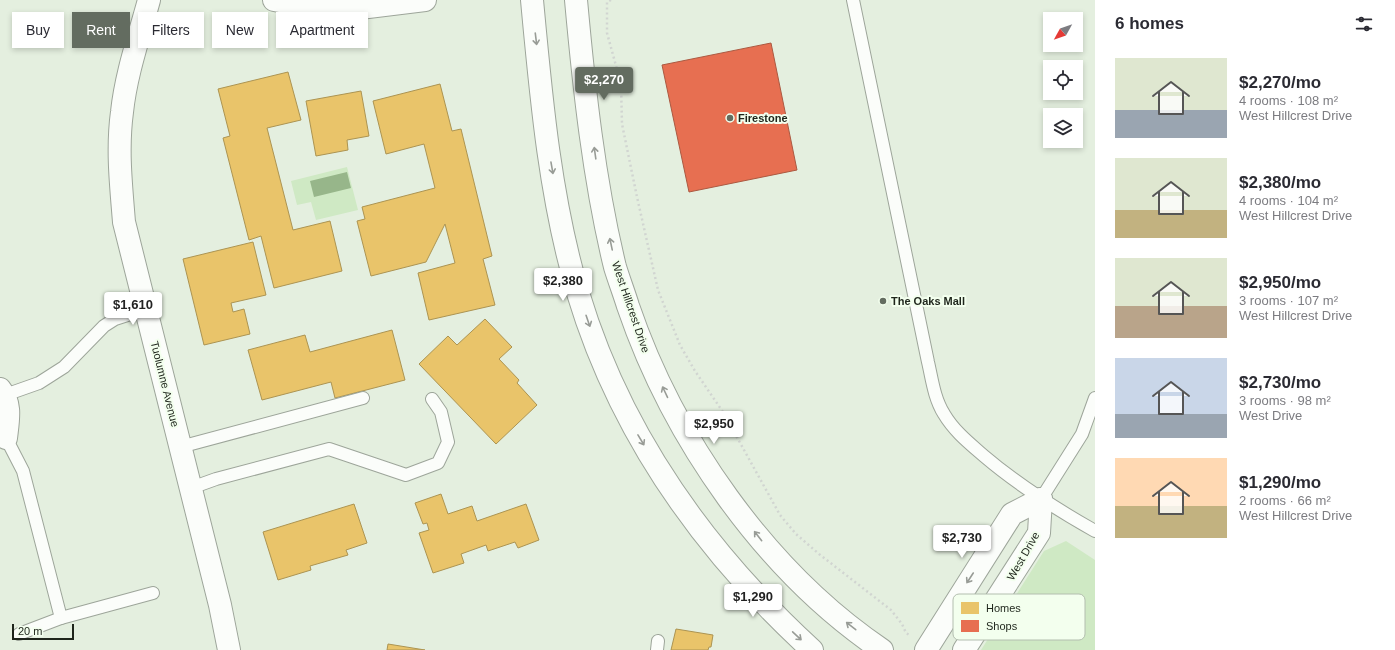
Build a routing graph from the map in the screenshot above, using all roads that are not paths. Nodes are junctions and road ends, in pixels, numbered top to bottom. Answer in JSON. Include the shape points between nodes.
{"nodes":[{"id":1,"x":149,"y":0,"type":"edge"},
{"id":2,"x":274,"y":0,"type":"edge"},
{"id":3,"x":425,"y":0,"type":"edge"},
{"id":4,"x":532,"y":0,"type":"edge"},
{"id":5,"x":576,"y":0,"type":"edge"},
{"id":6,"x":853,"y":0,"type":"edge"},
{"id":7,"x":146,"y":309,"type":"junction"},
{"id":8,"x":3,"y":392,"type":"edge"},
{"id":9,"x":363,"y":398,"type":"dead end"},
{"id":10,"x":1095,"y":398,"type":"edge"},
{"id":11,"x":432,"y":399,"type":"dead end"},
{"id":12,"x":6,"y":438,"type":"joint"},
{"id":13,"x":180,"y":447,"type":"junction"},
{"id":14,"x":191,"y":488,"type":"junction"},
{"id":15,"x":1041,"y":499,"type":"junction"},
{"id":16,"x":1095,"y":531,"type":"edge"},
{"id":17,"x":153,"y":593,"type":"dead end"},
{"id":18,"x":961,"y":594,"type":"edge"},
{"id":19,"x":1000,"y":594,"type":"edge"},
{"id":20,"x":953,"y":607,"type":"edge"},
{"id":21,"x":62,"y":618,"type":"junction"},
{"id":22,"x":19,"y":634,"type":"dead end"},
{"id":23,"x":970,"y":640,"type":"edge"},
{"id":24,"x":229,"y":650,"type":"edge"},
{"id":25,"x":812,"y":650,"type":"edge"},
{"id":26,"x":882,"y":650,"type":"edge"},
{"id":27,"x":926,"y":650,"type":"edge"},
{"id":28,"x":964,"y":650,"type":"edge"}],
"edges":[{"from":1,"to":7,"type":"main road","name":"Tuolumne Avenue","via":[[130,69],[122,112],[119,167],[124,222]]},
{"from":2,"to":3,"type":"main road","via":[[360,8]]},
{"from":4,"to":25,"type":"main road","one_way":true,"via":[[550,157],[563,235],[578,293],[600,358],[628,419],[665,481],[752,592]]},
{"from":26,"to":5,"type":"main road","name":"West Hillcrest Drive","one_way":true,"via":[[818,601],[767,547],[715,480],[672,407],[646,352],[616,268],[602,206],[584,81]]},
{"from":6,"to":15,"type":"lane","via":[[934,392],[944,414],[966,441],[1004,473]]},
{"from":7,"to":8,"type":"lane","via":[[104,326],[64,367],[40,383]]},
{"from":7,"to":13,"type":"main road","name":"Tuolumne Avenue"},
{"from":8,"to":12,"type":"main road","via":[[9,408]]},
{"from":9,"to":13,"type":"lane"},
{"from":10,"to":15,"type":"lane","via":[[1082,434]]},
{"from":11,"to":14,"type":"lane","via":[[441,412],[448,442],[438,463],[406,475],[329,449]]},
{"from":12,"to":21,"type":"lane","via":[[23,471]]},
{"from":13,"to":14,"type":"main road","name":"Tuolumne Avenue"},
{"from":14,"to":24,"type":"main road","name":"Tuolumne Avenue"},
{"from":15,"to":16,"type":"lane"},
{"from":15,"to":18,"type":"main road","one_way":true,"via":[[1012,514]]},
{"from":15,"to":19,"type":"main road","name":"West Drive","via":[[1039,533]]},
{"from":17,"to":21,"type":"lane"},
{"from":20,"to":27,"type":"main road","one_way":true},
{"from":21,"to":22,"type":"lane"},
{"from":23,"to":28,"type":"main road","name":"West Drive"}]}
